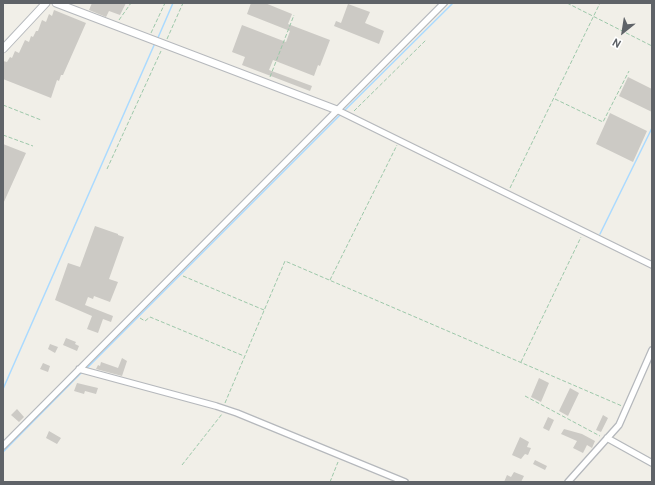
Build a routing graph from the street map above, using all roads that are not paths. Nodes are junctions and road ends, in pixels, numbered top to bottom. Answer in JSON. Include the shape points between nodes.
{"nodes":[{"id":1,"x":46,"y":3,"type":"edge"},
{"id":2,"x":56,"y":3,"type":"edge"},
{"id":3,"x":444,"y":3,"type":"edge"},
{"id":4,"x":3,"y":48,"type":"edge"},
{"id":5,"x":337,"y":110,"type":"junction"},
{"id":6,"x":652,"y":265,"type":"edge"},
{"id":7,"x":652,"y":350,"type":"edge"},
{"id":8,"x":83,"y":371,"type":"junction"},
{"id":9,"x":607,"y":438,"type":"junction"},
{"id":10,"x":3,"y":446,"type":"edge"},
{"id":11,"x":652,"y":463,"type":"edge"},
{"id":12,"x":404,"y":482,"type":"edge"},
{"id":13,"x":568,"y":482,"type":"edge"}],
"edges":[{"from":1,"to":4,"type":"street"},
{"from":2,"to":5,"type":"street"},
{"from":3,"to":5,"type":"street"},
{"from":5,"to":6,"type":"street"},
{"from":5,"to":8,"type":"street"},
{"from":7,"to":9,"type":"street","via":[[619,425]]},
{"from":8,"to":10,"type":"street"},
{"from":8,"to":12,"type":"street","via":[[225,409]]},
{"from":9,"to":11,"type":"street"},
{"from":9,"to":13,"type":"street"}]}
